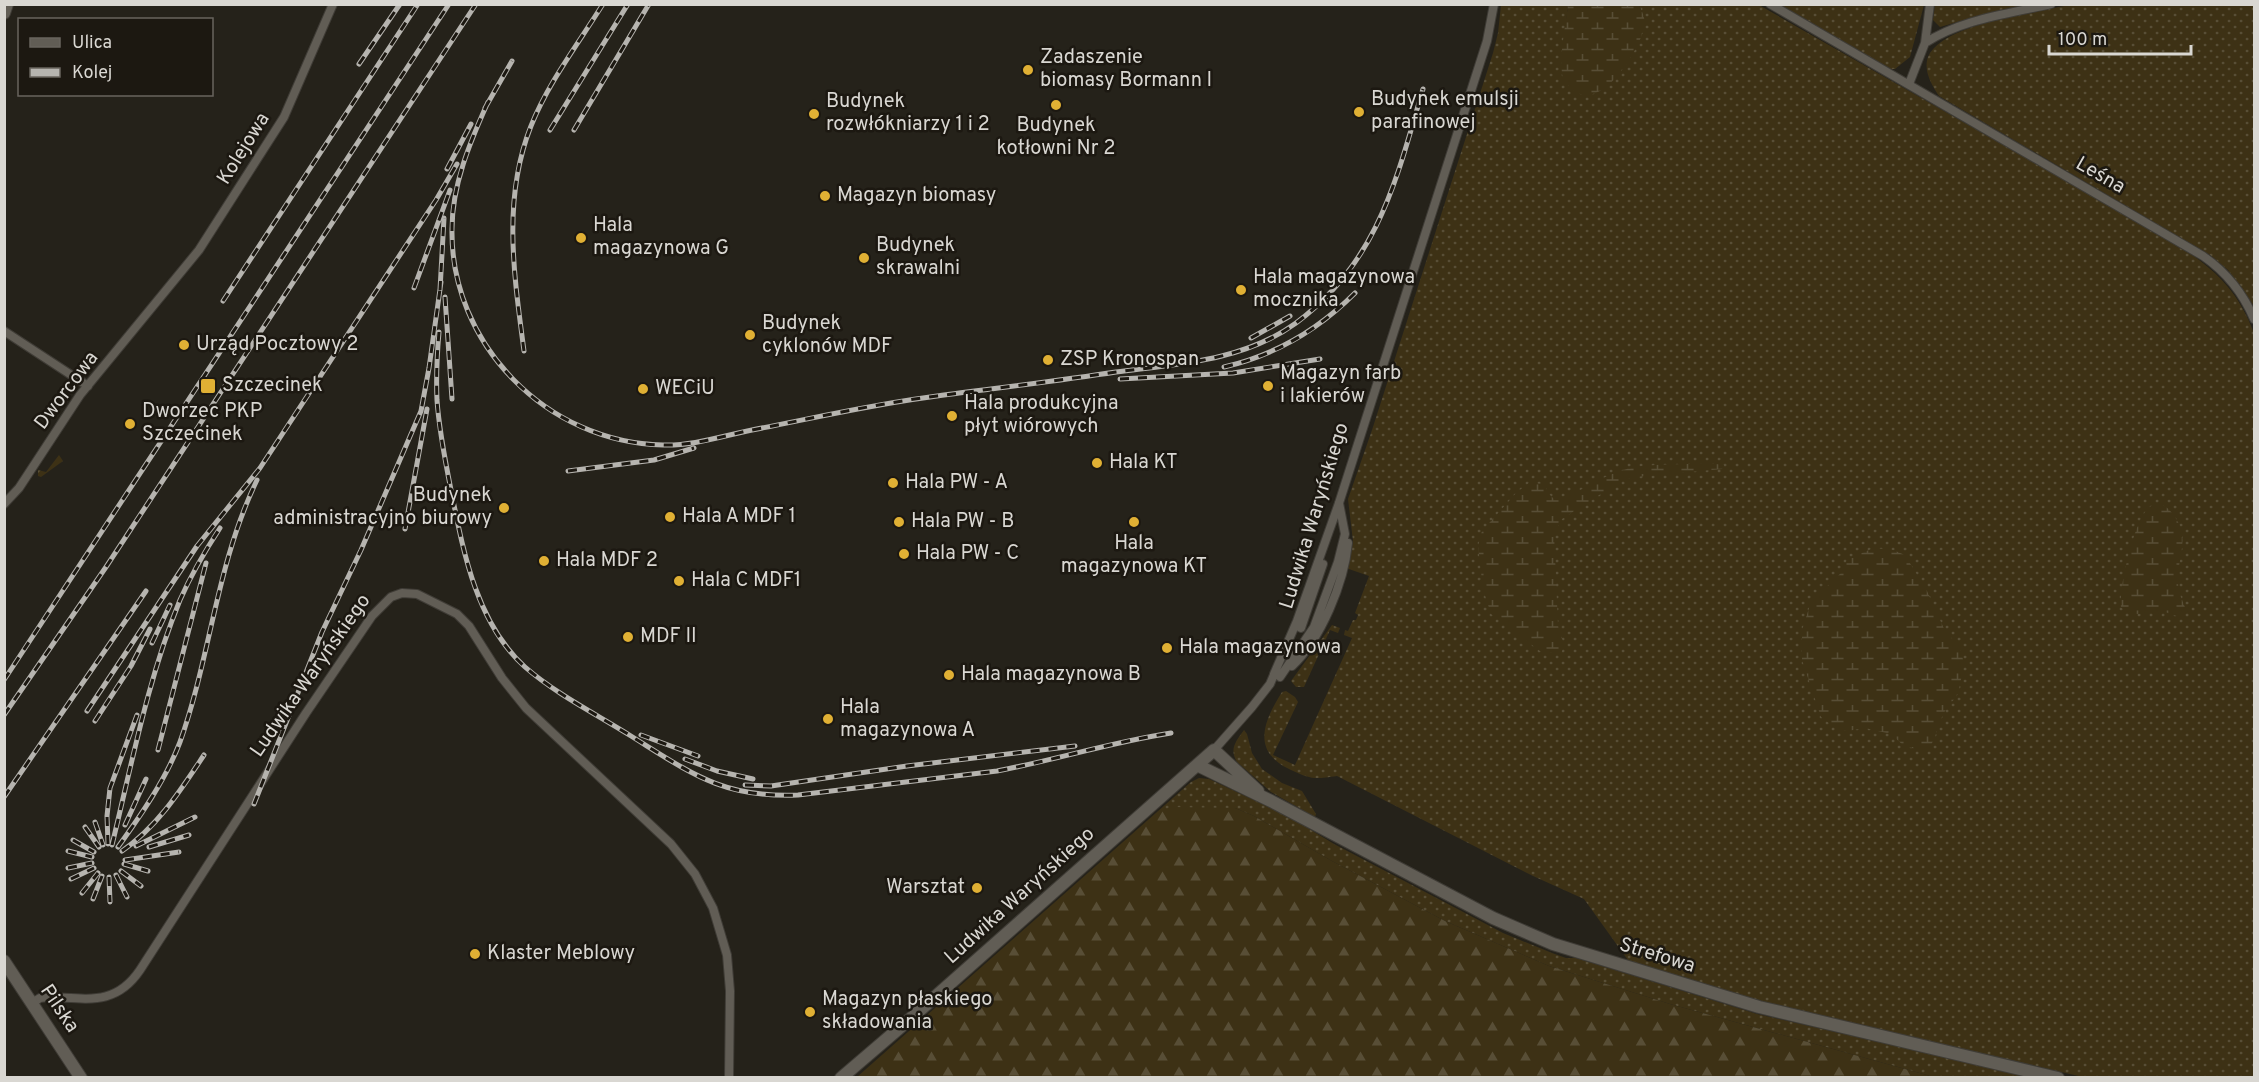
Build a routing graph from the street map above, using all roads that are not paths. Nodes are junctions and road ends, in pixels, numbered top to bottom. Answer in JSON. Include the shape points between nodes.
{"nodes":[{"id":1,"x":7,"y":4,"type":"edge"},
{"id":2,"x":333,"y":4,"type":"edge"},
{"id":3,"x":1494,"y":4,"type":"edge"},
{"id":4,"x":1770,"y":4,"type":"edge"},
{"id":5,"x":1930,"y":4,"type":"edge"},
{"id":6,"x":2051,"y":4,"type":"edge"},
{"id":7,"x":4,"y":13,"type":"edge"},
{"id":8,"x":1925,"y":43,"type":"junction"},
{"id":9,"x":1909,"y":84,"type":"junction"},
{"id":10,"x":160,"y":299,"type":"joint"},
{"id":11,"x":2254,"y":319,"type":"edge"},
{"id":12,"x":4,"y":331,"type":"edge"},
{"id":13,"x":88,"y":386,"type":"junction"},
{"id":14,"x":1339,"y":503,"type":"junction"},
{"id":15,"x":4,"y":504,"type":"edge"},
{"id":16,"x":1277,"y":676,"type":"junction"},
{"id":17,"x":1214,"y":750,"type":"junction"},
{"id":18,"x":1197,"y":765,"type":"junction"},
{"id":19,"x":1271,"y":801,"type":"junction"},
{"id":20,"x":4,"y":961,"type":"edge"},
{"id":21,"x":32,"y":1003,"type":"junction"},
{"id":22,"x":81,"y":1077,"type":"edge"},
{"id":23,"x":729,"y":1077,"type":"edge"},
{"id":24,"x":841,"y":1077,"type":"edge"},
{"id":25,"x":2058,"y":1077,"type":"edge"}],
"edges":[{"from":1,"to":7,"type":"street"},
{"from":2,"to":10,"type":"street","name":"Kolejowa","via":[[284,117],[199,250]]},
{"from":3,"to":14,"type":"street","name":"Ludwika Waryńskiego","via":[[1487,40]]},
{"from":4,"to":9,"type":"street","name":"Leśna"},
{"from":5,"to":8,"type":"street"},
{"from":6,"to":8,"type":"street","via":[[1957,27]]},
{"from":8,"to":9,"type":"street"},
{"from":9,"to":11,"type":"street","name":"Leśna","via":[[2203,256],[2230,280]]},
{"from":10,"to":13,"type":"street","name":"Dworcowa"},
{"from":12,"to":13,"type":"street"},
{"from":13,"to":15,"type":"street","name":"Dworcowa"},
{"from":14,"to":16,"type":"street","name":"Ludwika Waryńskiego","via":[[1312,599]]},
{"from":14,"to":16,"type":"street","via":[[1346,534],[1318,617]]},
{"from":16,"to":17,"type":"street","name":"Ludwika Waryńskiego"},
{"from":17,"to":18,"type":"street","name":"Ludwika Waryńskiego"},
{"from":17,"to":19,"type":"street","name":"Strefowa"},
{"from":18,"to":19,"type":"street","name":"Strefowa"},
{"from":18,"to":24,"type":"street","name":"Ludwika Waryńskiego"},
{"from":19,"to":25,"type":"street","name":"Strefowa","via":[[1493,918],[1553,944],[1759,1007]]},
{"from":20,"to":21,"type":"street","name":"Pilska"},
{"from":21,"to":22,"type":"street","name":"Pilska"},
{"from":21,"to":23,"type":"street","name":"Ludwika Waryńskiego","via":[[47,997],[107,997],[127,987],[372,615],[395,595],[417,594],[457,614],[469,626],[535,719],[659,832],[695,874],[713,908],[727,955]]}]}
